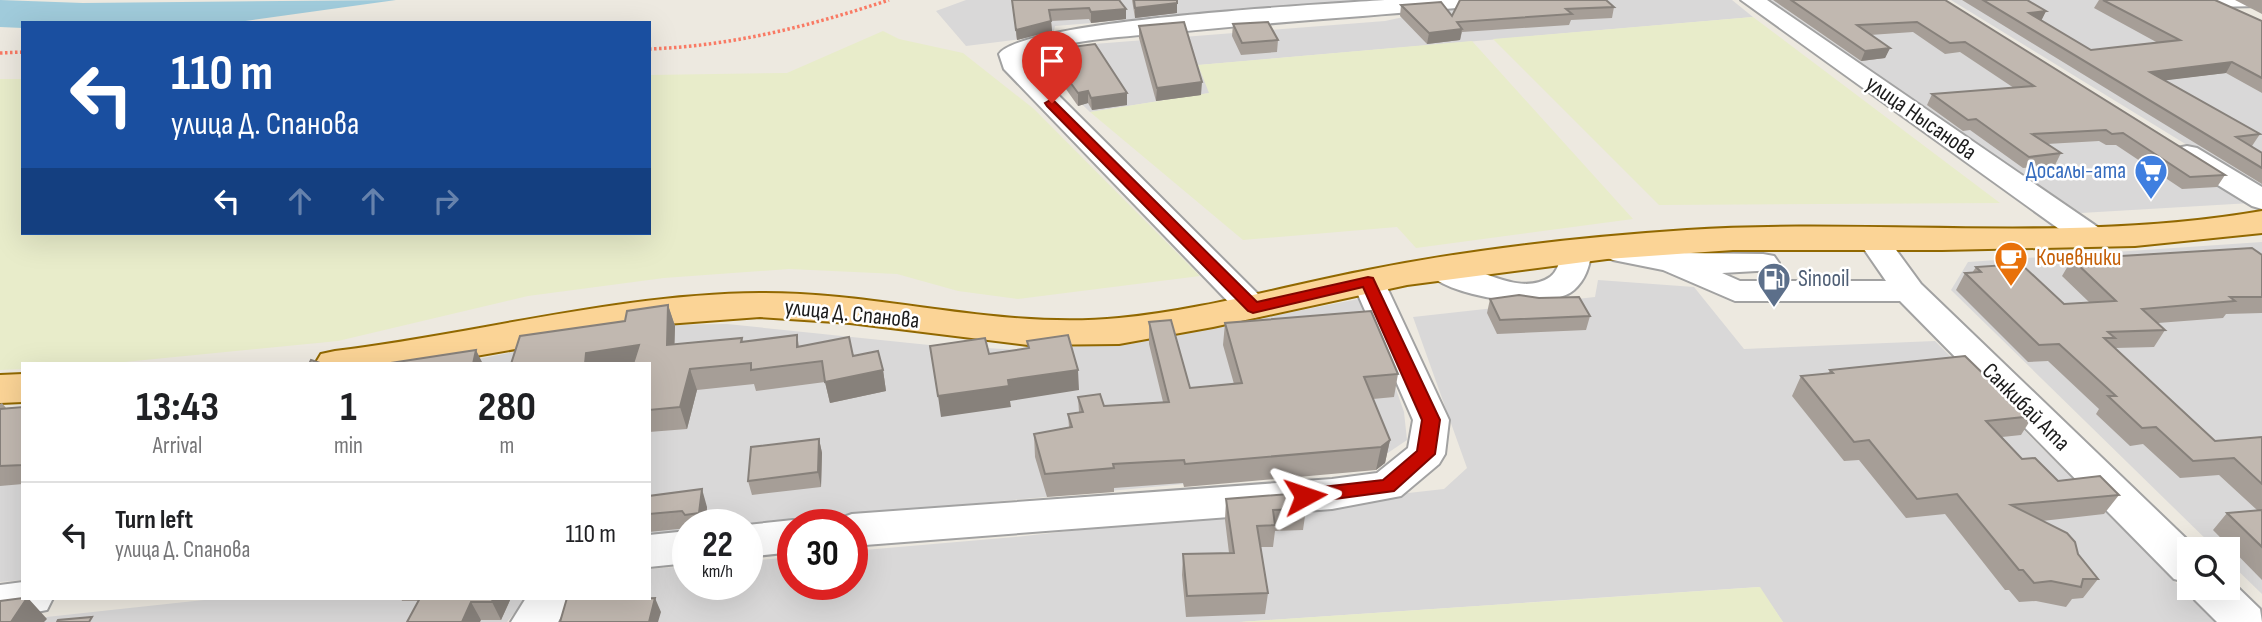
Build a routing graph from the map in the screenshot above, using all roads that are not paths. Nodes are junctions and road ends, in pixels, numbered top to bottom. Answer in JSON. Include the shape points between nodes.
{"nodes":[{"id":1,"x":1468,"y":0,"type":"edge"},
{"id":2,"x":1752,"y":0,"type":"edge"},
{"id":3,"x":2213,"y":1,"type":"edge"},
{"id":4,"x":1360,"y":5,"type":"edge"},
{"id":5,"x":2256,"y":10,"type":"edge"},
{"id":6,"x":2170,"y":144,"type":"edge"},
{"id":7,"x":2262,"y":200,"type":"edge"},
{"id":8,"x":2262,"y":222,"type":"edge"},
{"id":9,"x":2091,"y":237,"type":"junction"},
{"id":10,"x":1872,"y":239,"type":"junction"},
{"id":11,"x":1591,"y":248,"type":"junction"},
{"id":12,"x":1752,"y":250,"type":"junction"},
{"id":13,"x":1675,"y":264,"type":"junction"},
{"id":14,"x":1368,"y":281,"type":"junction"},
{"id":15,"x":1799,"y":291,"type":"junction"},
{"id":16,"x":1909,"y":291,"type":"junction"},
{"id":17,"x":1253,"y":308,"type":"junction"},
{"id":18,"x":348,"y":362,"type":"edge"},
{"id":19,"x":21,"y":388,"type":"edge"},
{"id":20,"x":0,"y":389,"type":"edge"},
{"id":21,"x":868,"y":529,"type":"edge"},
{"id":22,"x":672,"y":549,"type":"edge"},
{"id":23,"x":651,"y":551,"type":"edge"},
{"id":24,"x":2177,"y":555,"type":"edge"},
{"id":25,"x":21,"y":599,"type":"edge"},
{"id":26,"x":550,"y":600,"type":"edge"},
{"id":27,"x":2222,"y":600,"type":"edge"},
{"id":28,"x":0,"y":602,"type":"edge"},
{"id":29,"x":533,"y":622,"type":"edge"},
{"id":30,"x":2245,"y":622,"type":"edge"}],
"edges":[{"from":1,"to":4,"type":"street"},
{"from":2,"to":9,"type":"street","name":"улица Нысанова"},
{"from":3,"to":5,"type":"street"},
{"from":4,"to":17,"type":"street","via":[[1115,30],[1032,43],[1011,54],[1013,64]]},
{"from":6,"to":7,"type":"street"},
{"from":8,"to":9,"type":"main road","name":"улица Д. Спанова"},
{"from":9,"to":10,"type":"main road","name":"улица Д. Спанова"},
{"from":10,"to":12,"type":"main road","name":"улица Д. Спанова"},
{"from":10,"to":16,"type":"street","name":"Санкибай Ата"},
{"from":11,"to":12,"type":"main road","name":"улица Д. Спанова"},
{"from":11,"to":13,"type":"street"},
{"from":11,"to":14,"type":"main road","name":"улица Д. Спанова"},
{"from":12,"to":13,"type":"street"},
{"from":12,"to":15,"type":"street"},
{"from":13,"to":15,"type":"street","via":[[1735,291]]},
{"from":14,"to":17,"type":"main road","name":"улица Д. Спанова"},
{"from":14,"to":21,"type":"street","via":[[1431,420],[1426,454],[1387,486]]},
{"from":15,"to":16,"type":"street"},
{"from":16,"to":24,"type":"street","name":"Санкибай Ата"},
{"from":17,"to":18,"type":"main road","name":"улица Д. Спанова","via":[[1053,336],[983,330],[855,309],[734,307],[667,311]]},
{"from":19,"to":20,"type":"main road"},
{"from":22,"to":23,"type":"street"},
{"from":25,"to":28,"type":"street"},
{"from":26,"to":29,"type":"street"},
{"from":27,"to":30,"type":"street"}]}
